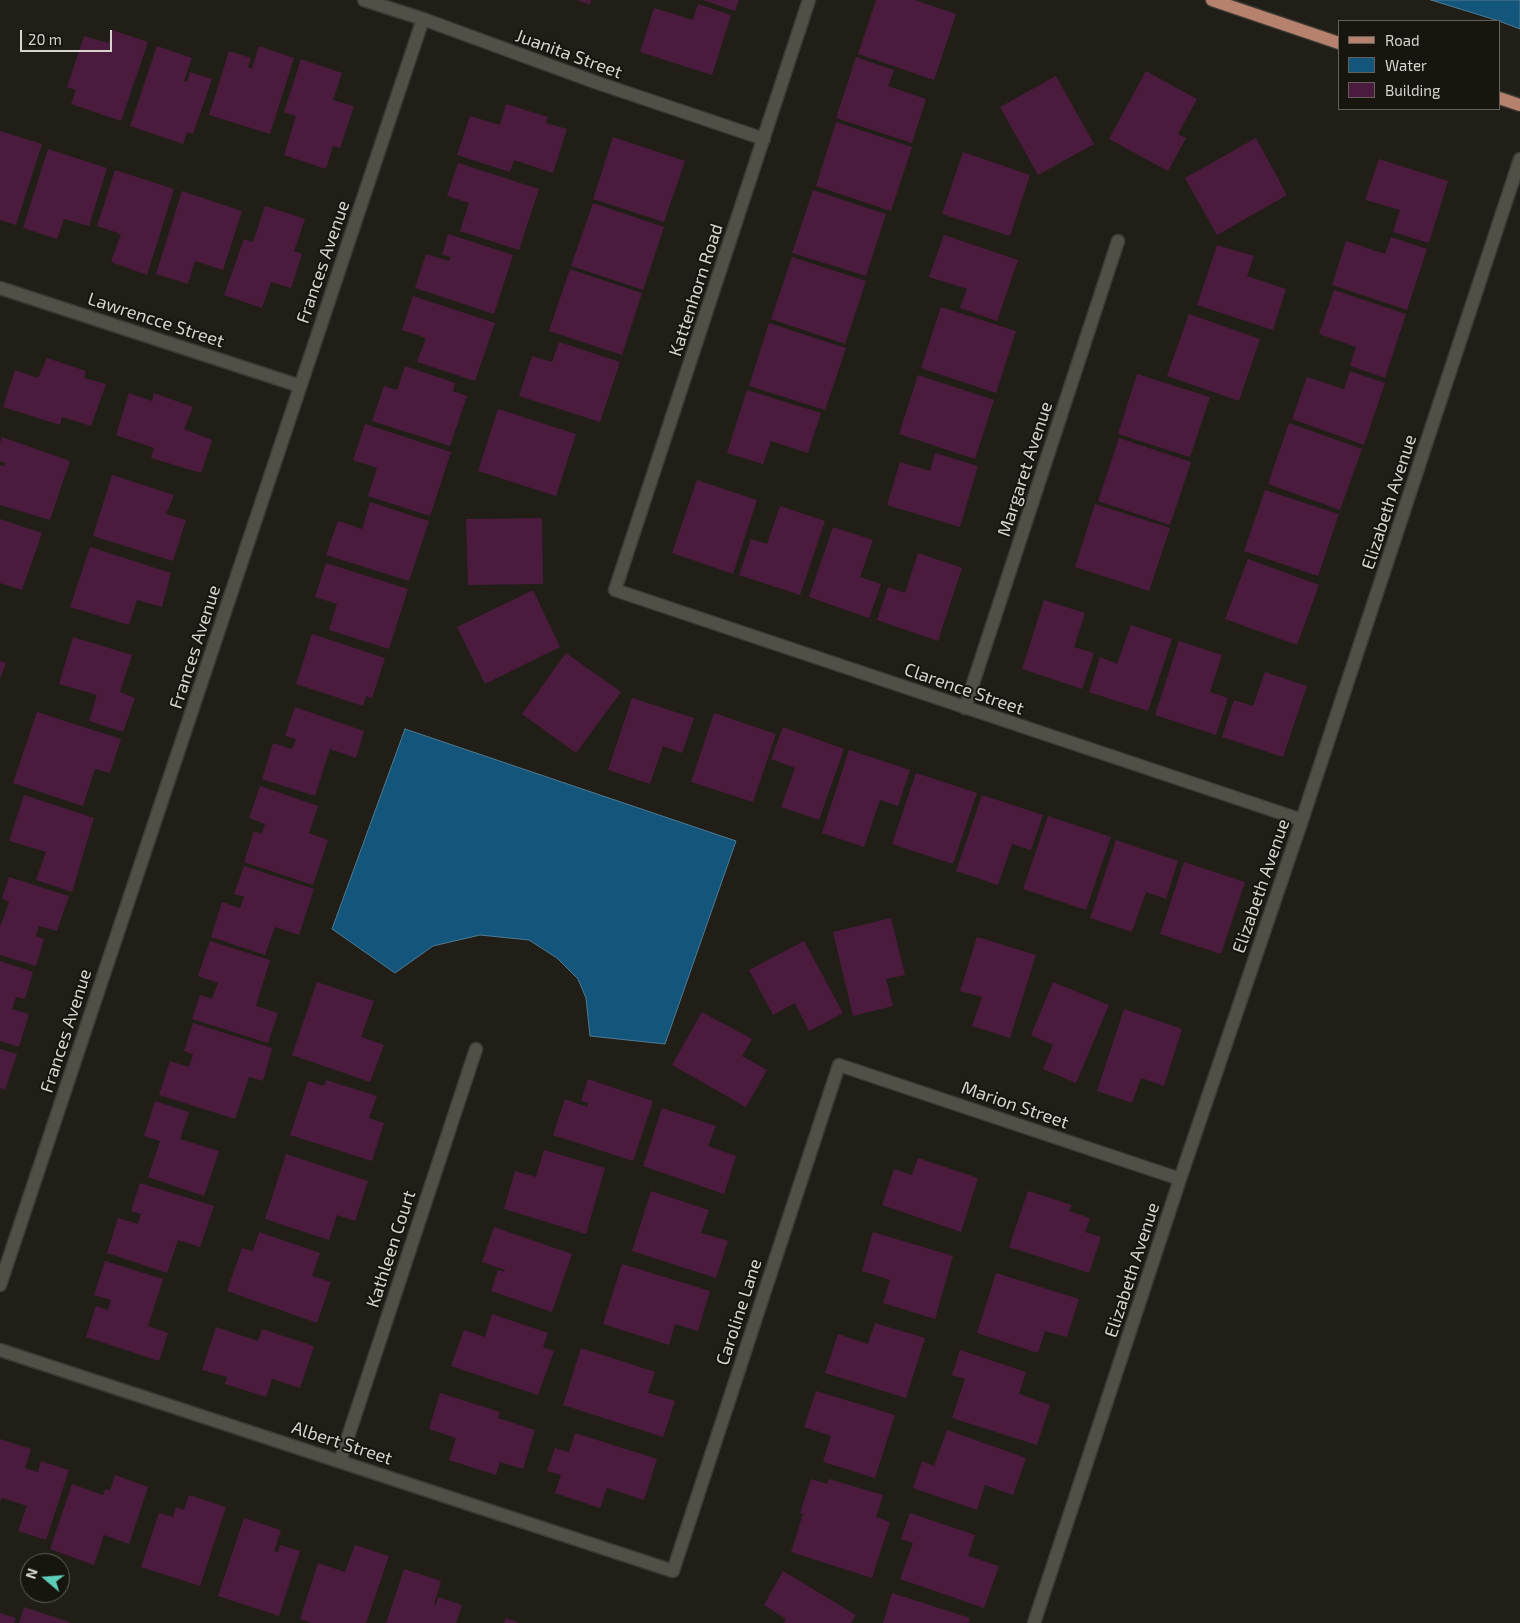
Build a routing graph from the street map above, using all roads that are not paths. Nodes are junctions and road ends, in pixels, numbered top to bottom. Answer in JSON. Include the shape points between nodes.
{"nodes":[{"id":1,"x":364,"y":0,"type":"edge"},
{"id":2,"x":810,"y":0,"type":"edge"},
{"id":3,"x":1212,"y":0,"type":"edge"},
{"id":4,"x":423,"y":20,"type":"junction"},
{"id":5,"x":1338,"y":43,"type":"edge"},
{"id":6,"x":1500,"y":98,"type":"edge"},
{"id":7,"x":1520,"y":105,"type":"edge"},
{"id":8,"x":764,"y":138,"type":"junction"},
{"id":9,"x":1520,"y":159,"type":"edge"},
{"id":10,"x":1118,"y":241,"type":"dead end"},
{"id":11,"x":0,"y":288,"type":"edge"},
{"id":12,"x":300,"y":386,"type":"junction"},
{"id":13,"x":615,"y":590,"type":"joint"},
{"id":14,"x":965,"y":708,"type":"junction"},
{"id":15,"x":1302,"y":820,"type":"junction"},
{"id":16,"x":476,"y":1048,"type":"dead end"},
{"id":17,"x":839,"y":1065,"type":"joint"},
{"id":18,"x":1180,"y":1179,"type":"junction"},
{"id":19,"x":0,"y":1285,"type":"edge"},
{"id":20,"x":0,"y":1350,"type":"edge"},
{"id":21,"x":340,"y":1461,"type":"junction"},
{"id":22,"x":673,"y":1571,"type":"joint"},
{"id":23,"x":1034,"y":1623,"type":"edge"}],
"edges":[{"from":1,"to":4,"type":"street","name":"Juanita Street"},
{"from":2,"to":8,"type":"street","name":"Kattenhorn Road"},
{"from":3,"to":5,"type":"main road"},
{"from":4,"to":8,"type":"street","name":"Juanita Street","via":[[594,82]]},
{"from":4,"to":12,"type":"street","name":"Frances Avenue"},
{"from":6,"to":7,"type":"main road"},
{"from":8,"to":13,"type":"street","name":"Kattenhorn Road"},
{"from":9,"to":15,"type":"street","name":"Elizabeth Avenue"},
{"from":10,"to":14,"type":"street","name":"Margaret Avenue"},
{"from":11,"to":12,"type":"street","name":"Lawrencce Street"},
{"from":12,"to":19,"type":"street","name":"Frances Avenue"},
{"from":13,"to":14,"type":"street","name":"Clarence Street"},
{"from":14,"to":15,"type":"street","name":"Clarence Street"},
{"from":15,"to":18,"type":"street","name":"Elizabeth Avenue"},
{"from":16,"to":21,"type":"street","name":"Kathleen Court"},
{"from":17,"to":18,"type":"street","name":"Marion Street"},
{"from":17,"to":22,"type":"street","name":"Caroline Lane"},
{"from":18,"to":23,"type":"street","name":"Elizabeth Avenue"},
{"from":20,"to":21,"type":"street","name":"Albert Street"},
{"from":21,"to":22,"type":"street","name":"Albert Street"}]}
